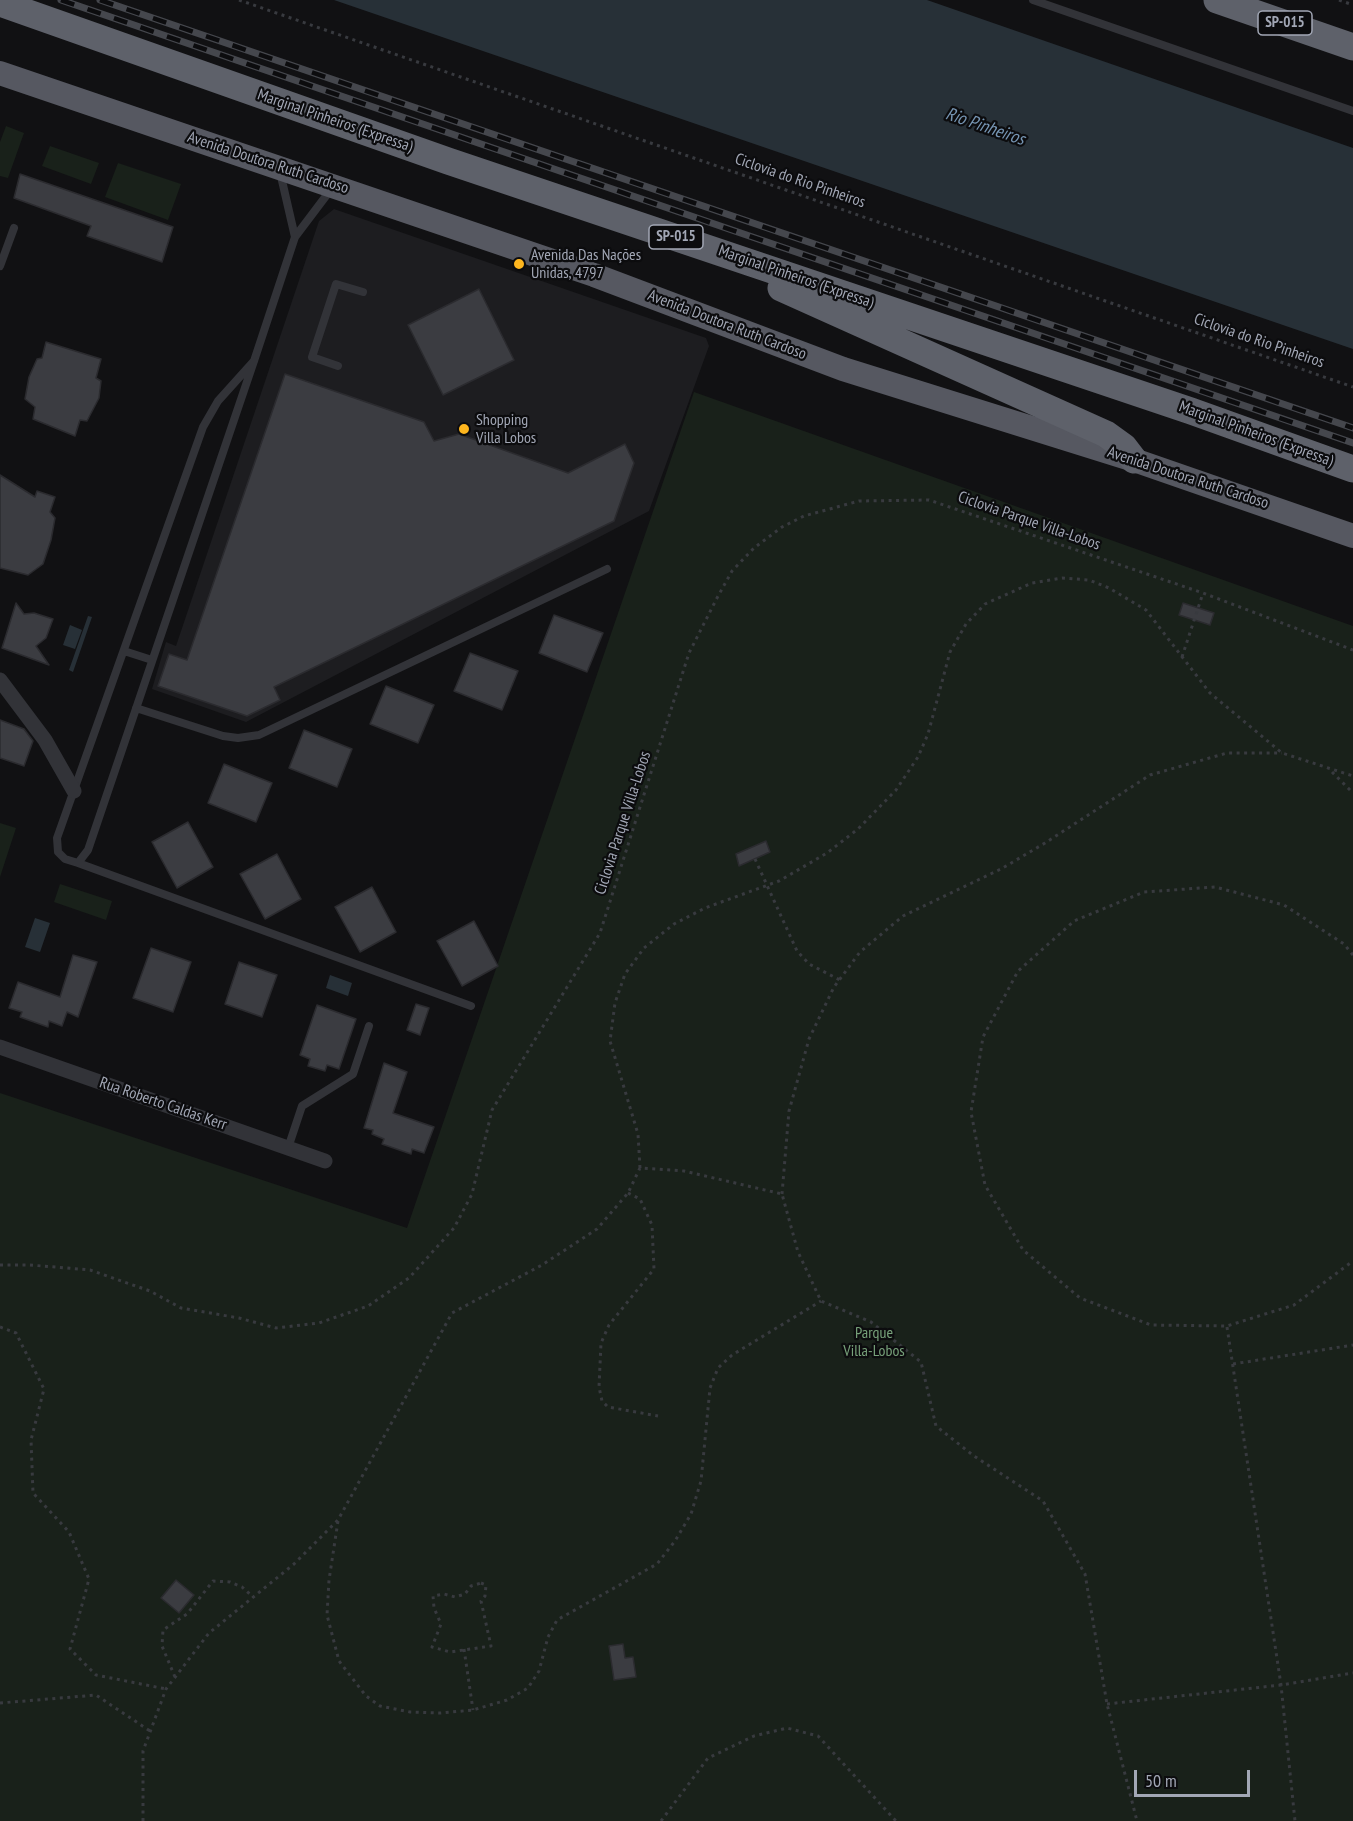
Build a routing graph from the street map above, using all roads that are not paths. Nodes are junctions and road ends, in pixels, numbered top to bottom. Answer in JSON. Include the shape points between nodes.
{"nodes":[{"id":1,"x":1033,"y":0,"type":"edge"},
{"id":2,"x":1217,"y":0,"type":"edge"},
{"id":3,"x":0,"y":3,"type":"edge"},
{"id":4,"x":1353,"y":47,"type":"edge"},
{"id":5,"x":0,"y":73,"type":"edge"},
{"id":6,"x":1353,"y":111,"type":"edge"},
{"id":7,"x":279,"y":167,"type":"junction"},
{"id":8,"x":334,"y":185,"type":"junction"},
{"id":9,"x":14,"y":228,"type":"dead end"},
{"id":10,"x":295,"y":237,"type":"junction"},
{"id":11,"x":686,"y":240,"type":"junction"},
{"id":12,"x":0,"y":266,"type":"edge"},
{"id":13,"x":363,"y":292,"type":"dead end"},
{"id":14,"x":254,"y":361,"type":"junction"},
{"id":15,"x":338,"y":366,"type":"dead end"},
{"id":16,"x":1134,"y":460,"type":"junction"},
{"id":17,"x":1353,"y":469,"type":"edge"},
{"id":18,"x":1353,"y":536,"type":"edge"},
{"id":19,"x":607,"y":569,"type":"dead end"},
{"id":20,"x":124,"y":651,"type":"junction"},
{"id":21,"x":152,"y":660,"type":"junction"},
{"id":22,"x":0,"y":680,"type":"edge"},
{"id":23,"x":136,"y":708,"type":"junction"},
{"id":24,"x":74,"y":791,"type":"junction"},
{"id":25,"x":78,"y":863,"type":"junction"},
{"id":26,"x":471,"y":1006,"type":"dead end"},
{"id":27,"x":369,"y":1026,"type":"dead end"},
{"id":28,"x":0,"y":1047,"type":"edge"},
{"id":29,"x":288,"y":1148,"type":"junction"},
{"id":30,"x":325,"y":1161,"type":"dead end"}],
"edges":[{"from":1,"to":6,"type":"lane"},
{"from":2,"to":4,"type":"highway","number":"SP-015"},
{"from":3,"to":11,"type":"highway","name":"Marginal Pinheiros (Expressa)","number":"SP-015","via":[[448,161]]},
{"from":5,"to":7,"type":"highway","name":"Avenida Doutora Ruth Cardoso"},
{"from":7,"to":8,"type":"highway","name":"Avenida Doutora Ruth Cardoso"},
{"from":7,"to":10,"type":"lane"},
{"from":8,"to":10,"type":"lane"},
{"from":8,"to":16,"type":"highway","name":"Avenida Doutora Ruth Cardoso","via":[[594,275],[843,369]]},
{"from":9,"to":12,"type":"lane"},
{"from":10,"to":14,"type":"lane"},
{"from":11,"to":16,"type":"highway","via":[[788,291],[1106,434]]},
{"from":11,"to":17,"type":"highway","name":"Marginal Pinheiros (Expressa)","number":"SP-015"},
{"from":13,"to":15,"type":"lane","via":[[336,284],[312,357]]},
{"from":14,"to":20,"type":"lane","via":[[218,401],[203,427]]},
{"from":14,"to":21,"type":"lane"},
{"from":16,"to":18,"type":"highway","name":"Avenida Doutora Ruth Cardoso"},
{"from":19,"to":23,"type":"lane","via":[[259,735],[223,736]]},
{"from":20,"to":21,"type":"lane"},
{"from":20,"to":24,"type":"lane"},
{"from":21,"to":23,"type":"lane"},
{"from":22,"to":24,"type":"street","via":[[45,740]]},
{"from":23,"to":25,"type":"lane","via":[[88,850]]},
{"from":24,"to":25,"type":"lane","via":[[56,847],[65,859]]},
{"from":25,"to":26,"type":"lane"},
{"from":27,"to":29,"type":"lane","via":[[353,1074],[302,1106]]},
{"from":28,"to":29,"type":"street","name":"Rua Roberto Caldas Kerr"},
{"from":29,"to":30,"type":"street","name":"Rua Roberto Caldas Kerr"}]}
